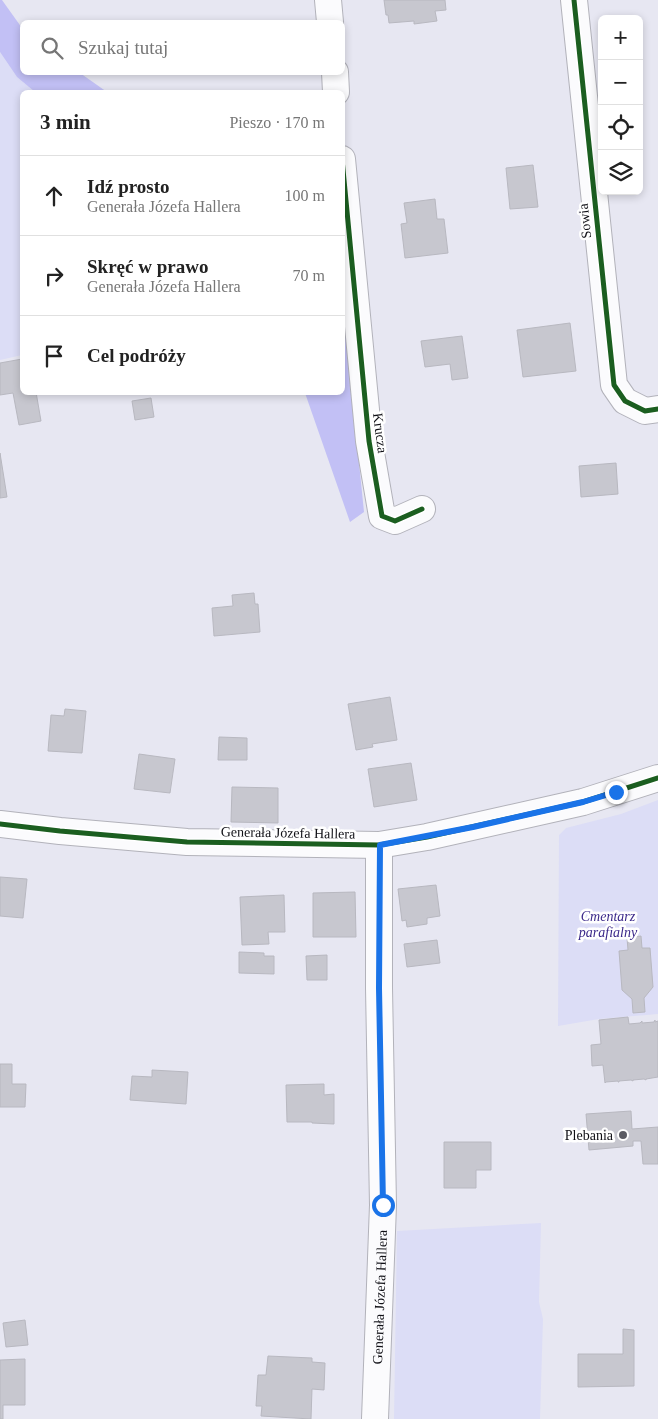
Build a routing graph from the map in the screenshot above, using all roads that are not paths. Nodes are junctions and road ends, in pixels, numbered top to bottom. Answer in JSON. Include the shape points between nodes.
{"nodes":[{"id":1,"x":328,"y":0,"type":"edge"},
{"id":2,"x":574,"y":0,"type":"edge"},
{"id":3,"x":330,"y":20,"type":"edge"},
{"id":4,"x":334,"y":75,"type":"edge"},
{"id":5,"x":336,"y":90,"type":"edge"},
{"id":6,"x":345,"y":190,"type":"edge"},
{"id":7,"x":658,"y":409,"type":"edge"},
{"id":8,"x":422,"y":509,"type":"dead end"},
{"id":9,"x":658,"y":778,"type":"edge"},
{"id":10,"x":0,"y":824,"type":"edge"},
{"id":11,"x":380,"y":845,"type":"junction"},
{"id":12,"x":375,"y":1419,"type":"edge"}],
"edges":[{"from":1,"to":3,"type":"street"},
{"from":2,"to":7,"type":"street","name":"Sowia","via":[[614,385],[626,401],[645,411]]},
{"from":4,"to":5,"type":"street"},
{"from":6,"to":8,"type":"street","name":"Krucza","via":[[369,441],[382,516],[395,521]]},
{"from":9,"to":11,"type":"street","name":"Generała Józefa Hallera","via":[[583,802]]},
{"from":10,"to":11,"type":"street","name":"Generała Józefa Hallera","via":[[187,842]]},
{"from":11,"to":12,"type":"street","name":"Generała Józefa Hallera","via":[[383,1205]]}]}
